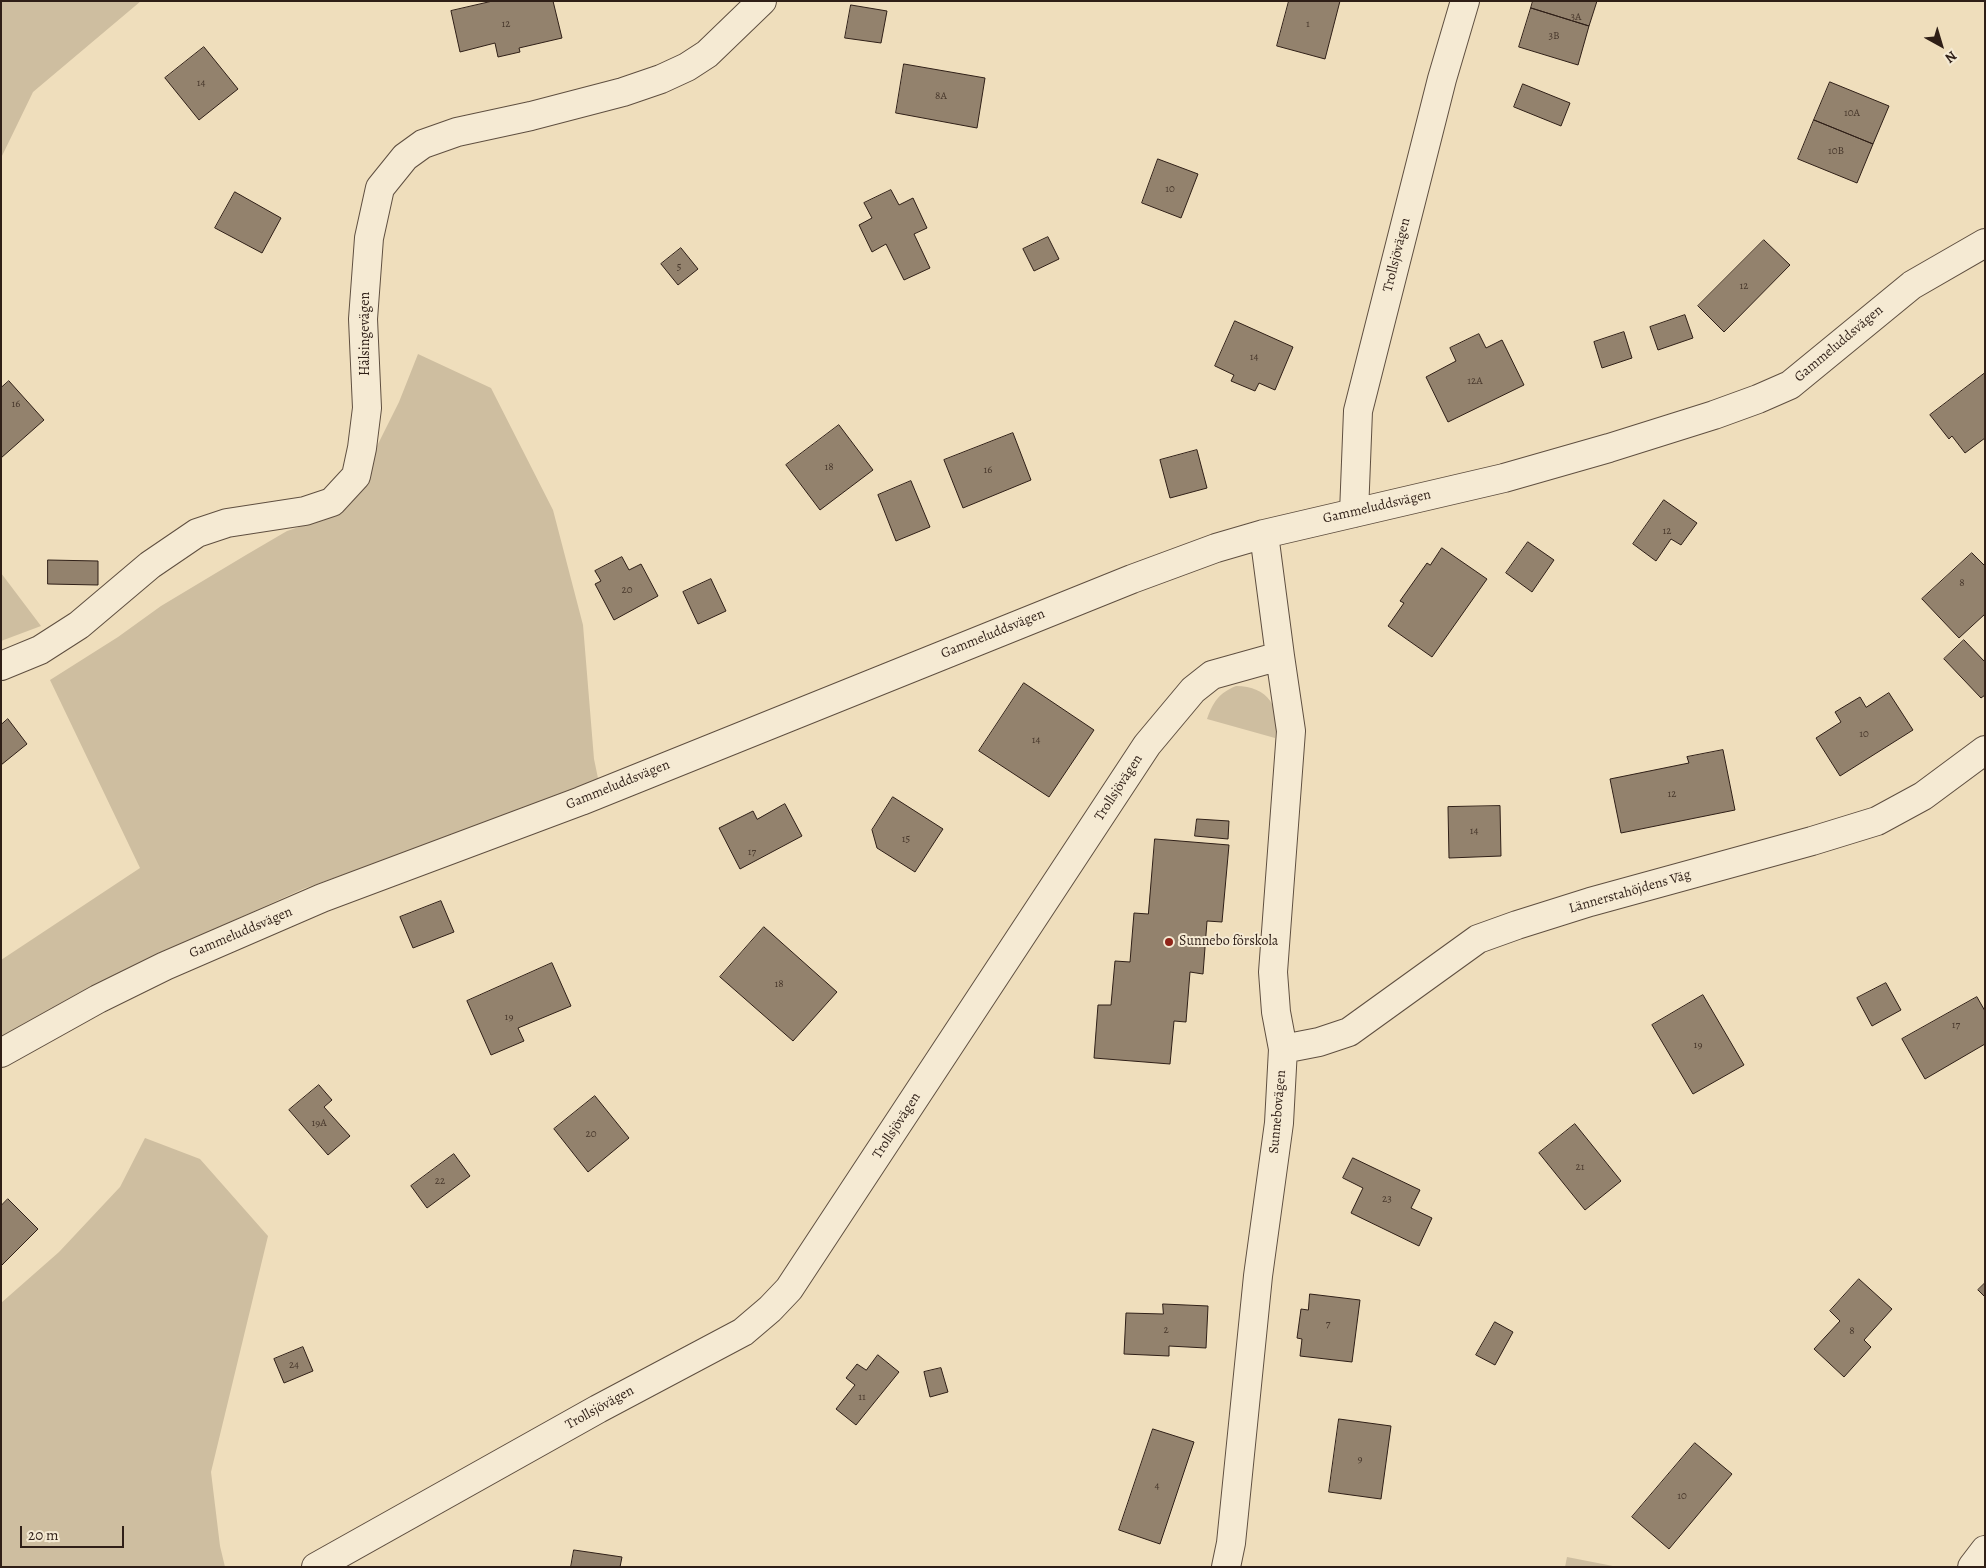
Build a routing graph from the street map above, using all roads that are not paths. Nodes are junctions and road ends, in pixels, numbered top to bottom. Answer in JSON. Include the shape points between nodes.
{"nodes":[{"id":1,"x":762,"y":1,"type":"edge"},
{"id":2,"x":1465,"y":1,"type":"edge"},
{"id":3,"x":1985,"y":243,"type":"edge"},
{"id":4,"x":1354,"y":513,"type":"junction"},
{"id":5,"x":1264,"y":534,"type":"junction"},
{"id":6,"x":1280,"y":656,"type":"junction"},
{"id":7,"x":1,"y":666,"type":"edge"},
{"id":8,"x":1985,"y":750,"type":"edge"},
{"id":9,"x":1283,"y":1049,"type":"junction"},
{"id":10,"x":1,"y":1053,"type":"edge"},
{"id":11,"x":1985,"y":1550,"type":"edge"},
{"id":12,"x":316,"y":1567,"type":"edge"},
{"id":13,"x":1226,"y":1567,"type":"edge"},
{"id":14,"x":1972,"y":1567,"type":"edge"}],
"edges":[{"from":1,"to":7,"type":"street","name":"Hälsingevägen","via":[[707,54],[661,79],[531,116],[456,132],[423,144],[405,157],[380,188],[369,238],[363,319],[367,408],[356,476],[332,502],[305,512],[228,523],[197,533],[150,565],[79,625],[40,650]]},
{"from":2,"to":4,"type":"street","name":"Trollsjövägen","via":[[1442,79],[1358,411]]},
{"from":3,"to":4,"type":"street","name":"Gammeluddsvägen","via":[[1912,285],[1790,385],[1774,392],[1609,448],[1504,478]]},
{"from":4,"to":5,"type":"street","name":"Gammeluddsvägen"},
{"from":5,"to":6,"type":"street"},
{"from":5,"to":10,"type":"street","name":"Gammeluddsvägen","via":[[1132,579],[581,801],[322,898],[164,966]]},
{"from":6,"to":9,"type":"street","name":"Sunnebovägen","via":[[1291,731],[1273,972]]},
{"from":6,"to":12,"type":"street","name":"Trollsjövägen","via":[[1212,675],[1193,690],[1148,745],[790,1289],[770,1309],[743,1332]]},
{"from":8,"to":9,"type":"street","name":"Lännerstahöjdens Väg","via":[[1922,796],[1876,821],[1590,902],[1478,939],[1349,1032]]},
{"from":9,"to":13,"type":"street","name":"Sunnebovägen","via":[[1279,1123],[1258,1276]]},
{"from":11,"to":14,"type":"street"}]}
